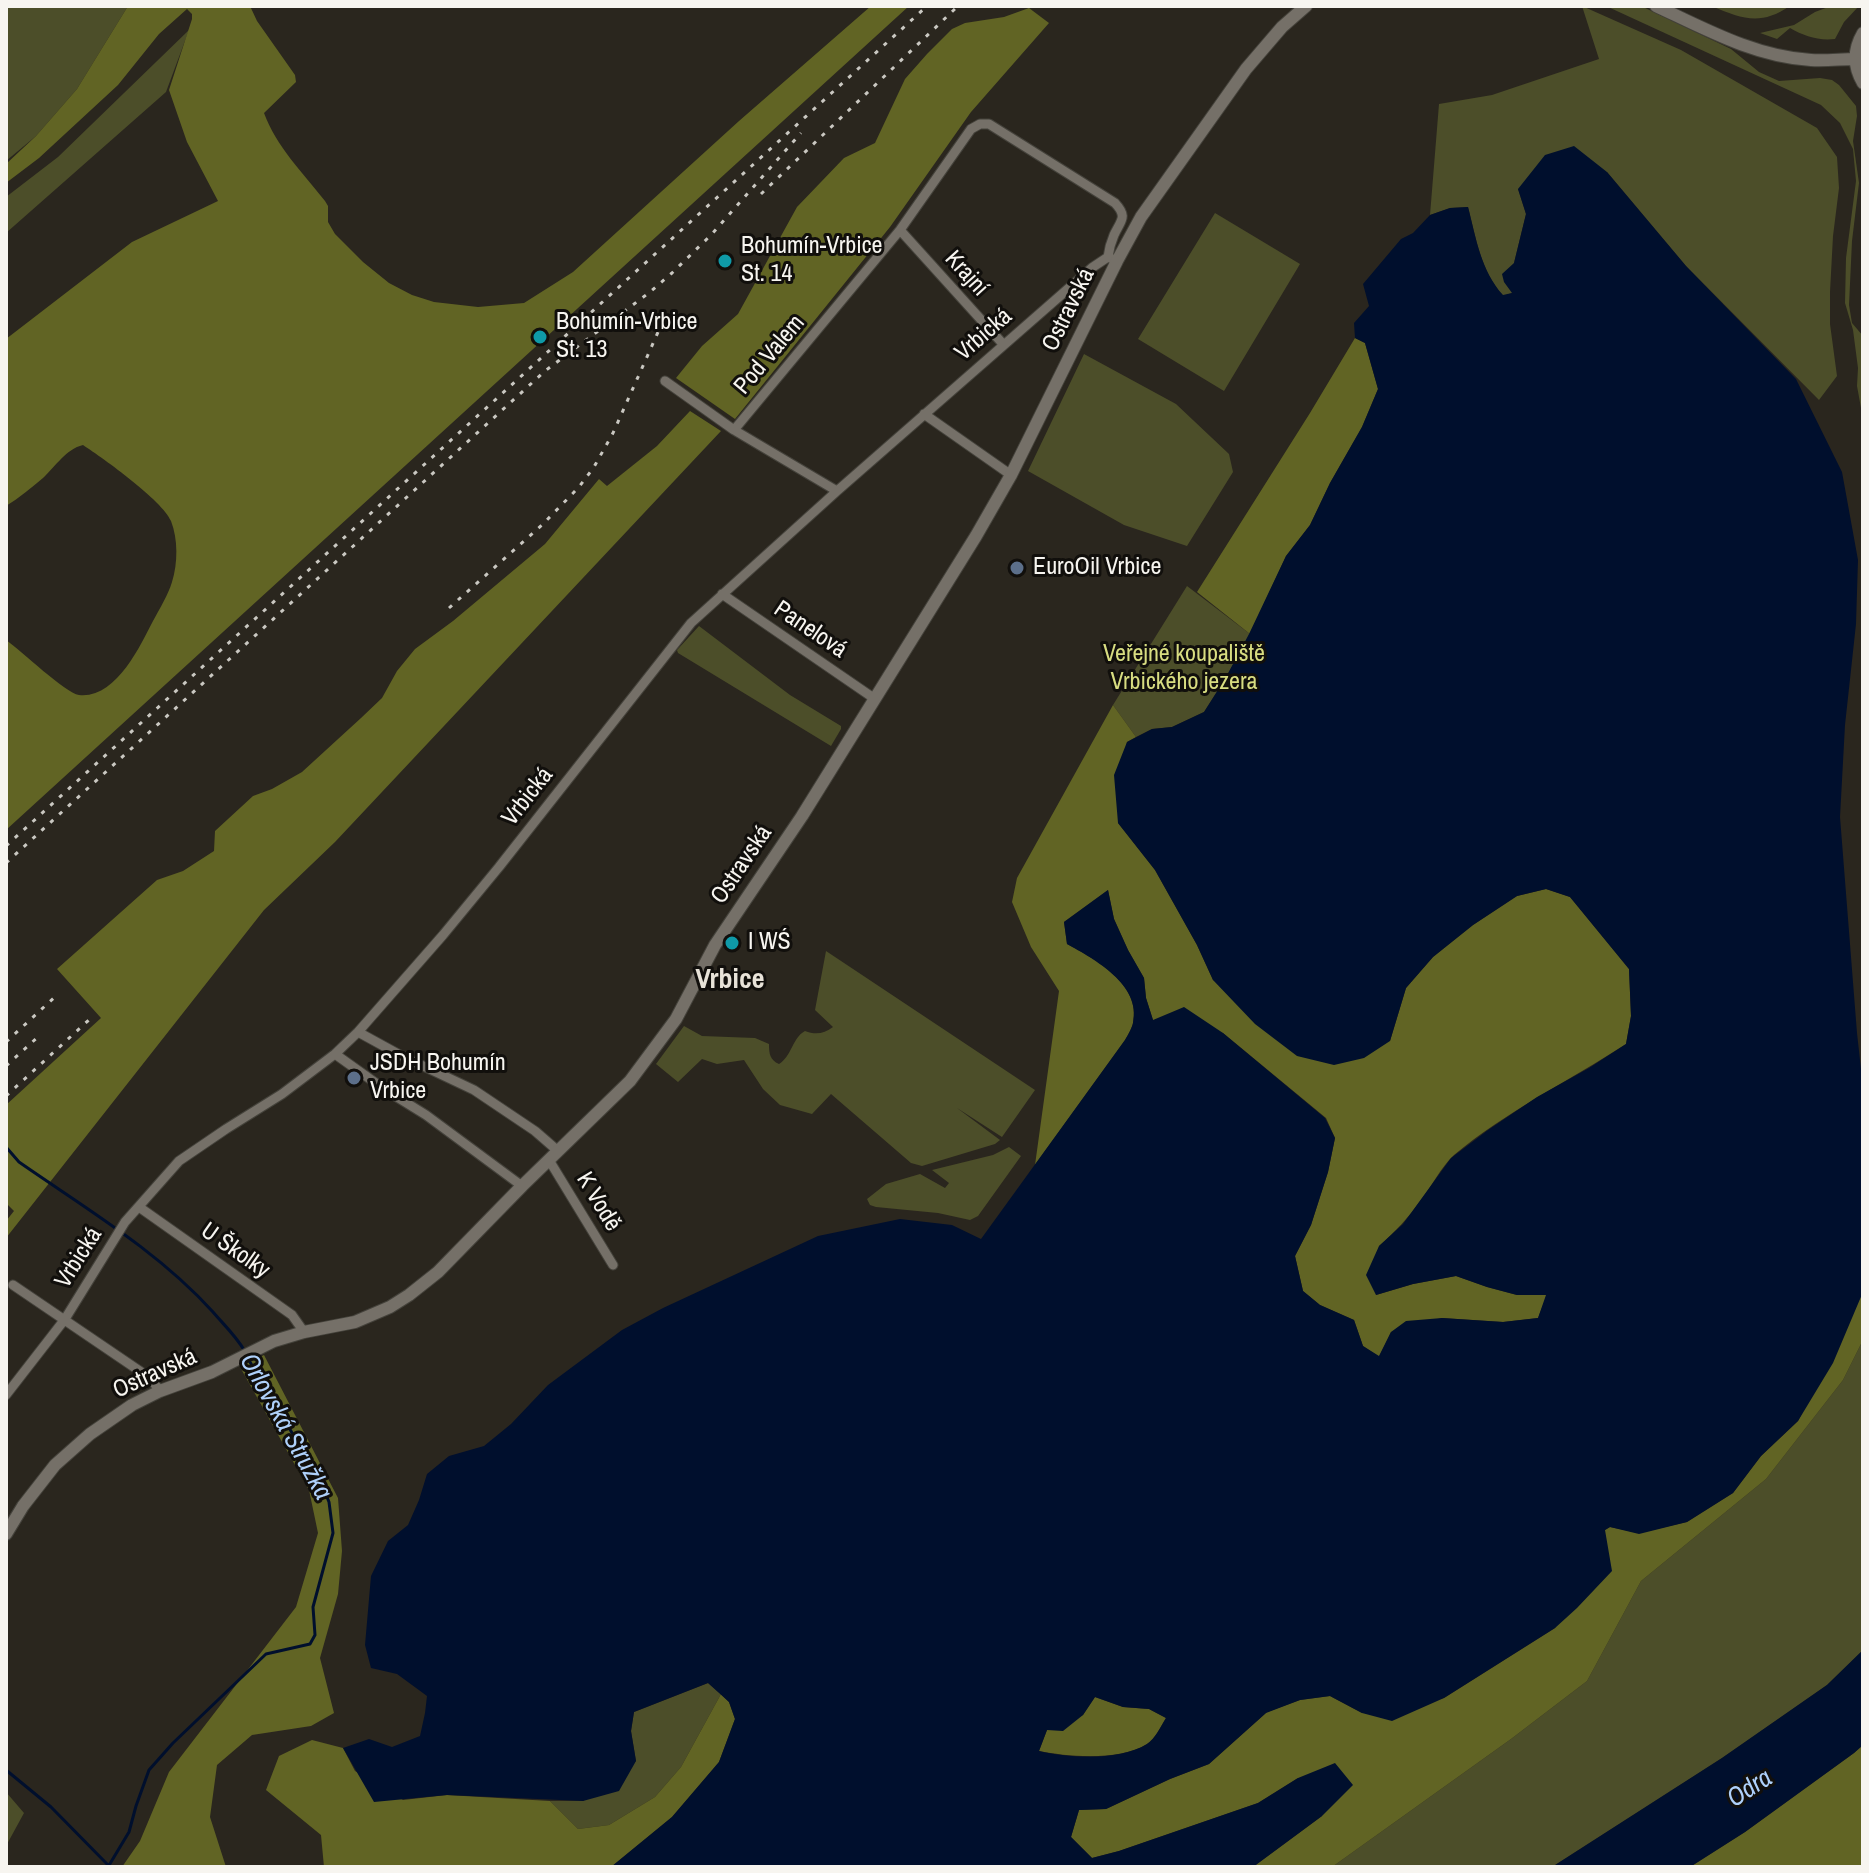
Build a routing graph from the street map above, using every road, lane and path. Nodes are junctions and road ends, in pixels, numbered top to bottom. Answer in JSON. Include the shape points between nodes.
{"nodes":[{"id":1,"x":1306,"y":6,"type":"edge"},
{"id":2,"x":1656,"y":6,"type":"edge"},
{"id":3,"x":1863,"y":33,"type":"edge"},
{"id":4,"x":1855,"y":59,"type":"junction"},
{"id":5,"x":1863,"y":83,"type":"edge"},
{"id":6,"x":900,"y":230,"type":"junction"},
{"id":7,"x":1112,"y":259,"type":"junction"},
{"id":8,"x":1003,"y":344,"type":"junction"},
{"id":9,"x":665,"y":381,"type":"dead end"},
{"id":10,"x":924,"y":414,"type":"junction"},
{"id":11,"x":734,"y":430,"type":"junction"},
{"id":12,"x":1011,"y":475,"type":"junction"},
{"id":13,"x":837,"y":491,"type":"junction"},
{"id":14,"x":722,"y":594,"type":"junction"},
{"id":15,"x":875,"y":699,"type":"junction"},
{"id":16,"x":358,"y":1032,"type":"junction"},
{"id":17,"x":335,"y":1054,"type":"junction"},
{"id":18,"x":554,"y":1155,"type":"junction"},
{"id":19,"x":522,"y":1186,"type":"junction"},
{"id":20,"x":139,"y":1207,"type":"junction"},
{"id":21,"x":613,"y":1265,"type":"dead end"},
{"id":22,"x":13,"y":1285,"type":"dead end"},
{"id":23,"x":65,"y":1319,"type":"junction"},
{"id":24,"x":304,"y":1332,"type":"junction"},
{"id":25,"x":160,"y":1391,"type":"junction"},
{"id":26,"x":6,"y":1395,"type":"edge"},
{"id":27,"x":6,"y":1534,"type":"edge"}],
"edges":[{"from":1,"to":7,"type":"main road","name":"Ostravská","via":[[1246,69]]},
{"from":2,"to":4,"type":"main road","via":[[1760,50],[1810,60]]},
{"from":3,"to":4,"type":"main road"},
{"from":4,"to":5,"type":"main road"},
{"from":6,"to":7,"type":"street","name":"Pod Valem","via":[[971,129],[989,124],[1122,210],[1112,238]]},
{"from":6,"to":8,"type":"street","name":"Krajní"},
{"from":6,"to":11,"type":"street","name":"Pod Valem"},
{"from":7,"to":8,"type":"street","name":"Vrbická","via":[[1093,267]]},
{"from":7,"to":12,"type":"main road","name":"Ostravská"},
{"from":8,"to":10,"type":"street","name":"Vrbická"},
{"from":9,"to":11,"type":"street"},
{"from":10,"to":12,"type":"street"},
{"from":10,"to":13,"type":"street","name":"Vrbická"},
{"from":11,"to":13,"type":"street"},
{"from":12,"to":15,"type":"main road","name":"Ostravská"},
{"from":13,"to":14,"type":"street","name":"Vrbická"},
{"from":14,"to":15,"type":"street","name":"Panelová"},
{"from":14,"to":16,"type":"street","name":"Vrbická","via":[[691,623],[499,867]]},
{"from":15,"to":18,"type":"main road","name":"Ostravská","via":[[715,945],[662,1040],[621,1092]]},
{"from":16,"to":17,"type":"street","name":"Vrbická"},
{"from":16,"to":18,"type":"street","name":"K Vodě","via":[[474,1090],[535,1131]]},
{"from":17,"to":19,"type":"street"},
{"from":17,"to":20,"type":"street","name":"Vrbická","via":[[179,1161]]},
{"from":18,"to":19,"type":"main road","name":"Ostravská"},
{"from":18,"to":21,"type":"street","name":"K Vodě"},
{"from":19,"to":24,"type":"main road","name":"Ostravská","via":[[409,1295],[363,1319]]},
{"from":20,"to":23,"type":"street","name":"Vrbická"},
{"from":20,"to":24,"type":"street","name":"U Školky","via":[[292,1315]]},
{"from":22,"to":23,"type":"street"},
{"from":23,"to":25,"type":"street","via":[[150,1378]]},
{"from":23,"to":26,"type":"street","name":"Vrbická"},
{"from":24,"to":25,"type":"main road","name":"Ostravská"},
{"from":25,"to":27,"type":"main road","name":"Ostravská","via":[[110,1419],[70,1451],[41,1481]]}]}
